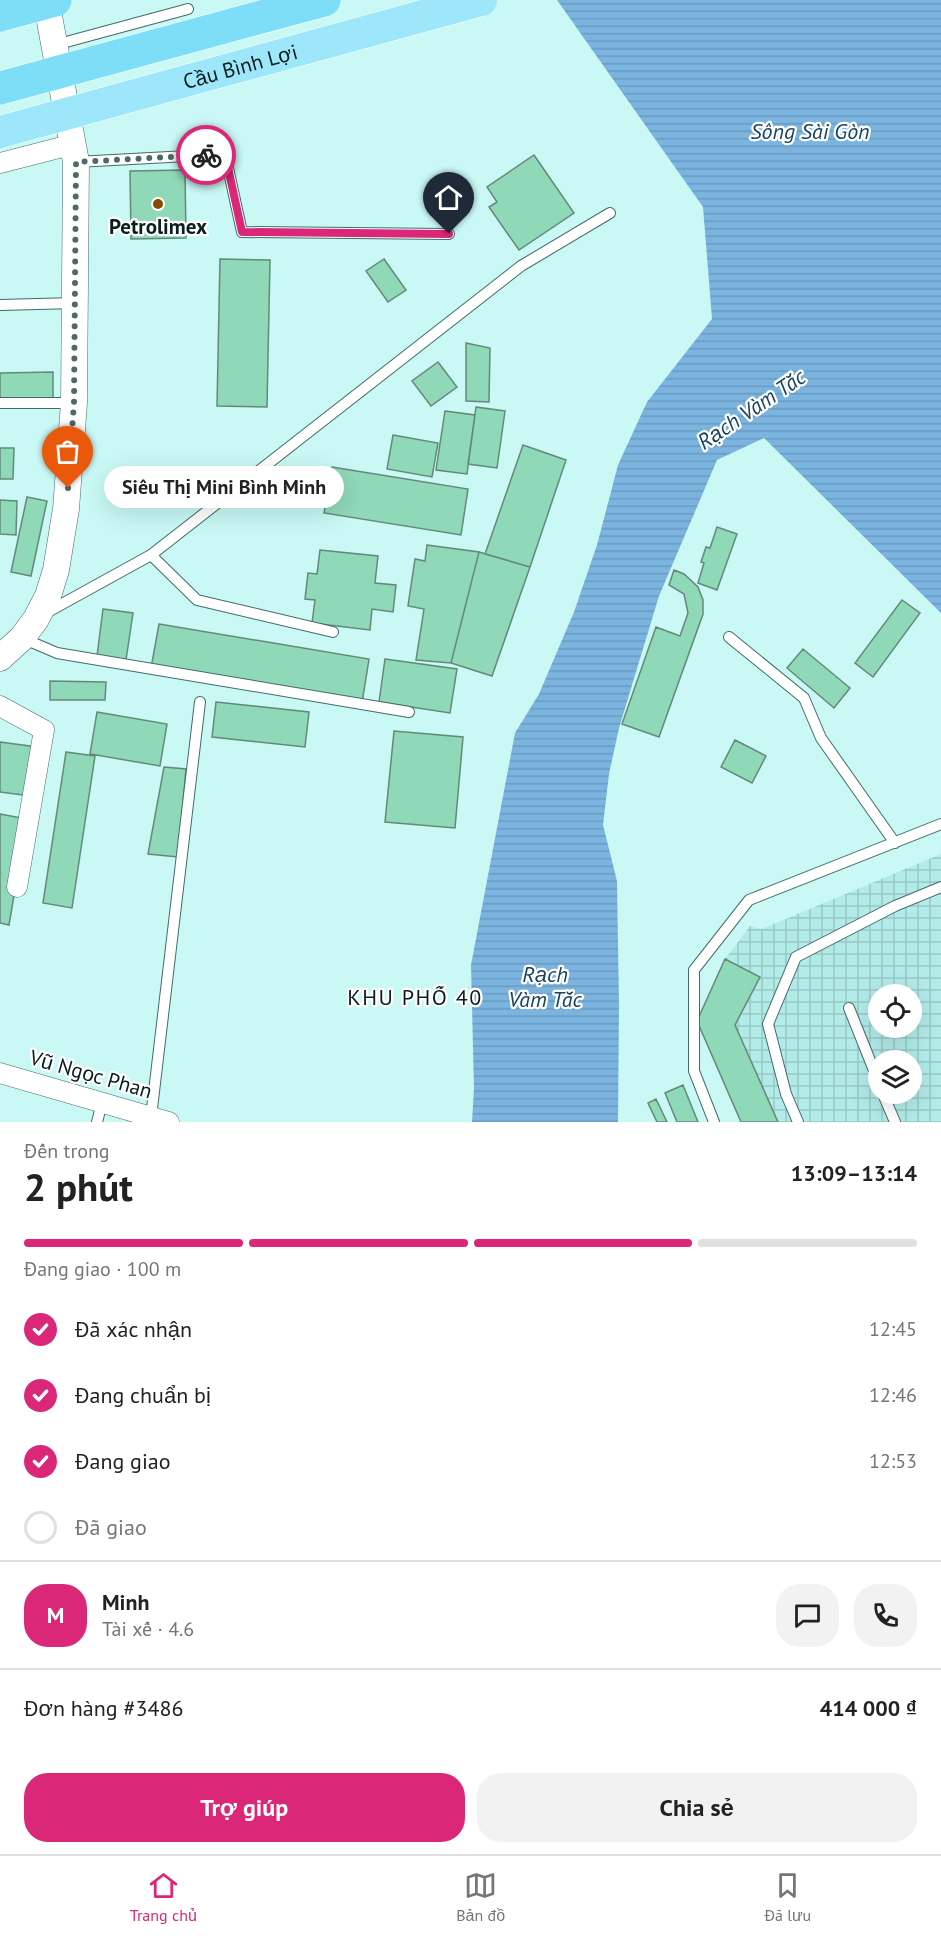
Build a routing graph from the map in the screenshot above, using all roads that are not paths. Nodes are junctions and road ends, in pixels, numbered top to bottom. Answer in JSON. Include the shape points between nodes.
{"nodes":[{"id":1,"x":46,"y":0,"type":"edge"},
{"id":2,"x":55,"y":0,"type":"edge"},
{"id":3,"x":324,"y":0,"type":"edge"},
{"id":4,"x":423,"y":0,"type":"edge"},
{"id":5,"x":481,"y":0,"type":"edge"},
{"id":6,"x":188,"y":9,"type":"dead end"},
{"id":7,"x":0,"y":15,"type":"edge"},
{"id":8,"x":54,"y":45,"type":"junction"},
{"id":9,"x":0,"y":88,"type":"edge"},
{"id":10,"x":0,"y":117,"type":"edge"},
{"id":11,"x":0,"y":132,"type":"edge"},
{"id":12,"x":75,"y":153,"type":"junction"},
{"id":13,"x":0,"y":163,"type":"edge"},
{"id":14,"x":610,"y":213,"type":"dead end"},
{"id":15,"x":449,"y":234,"type":"dead end"},
{"id":16,"x":76,"y":303,"type":"junction"},
{"id":17,"x":0,"y":305,"type":"edge"},
{"id":18,"x":0,"y":403,"type":"edge"},
{"id":19,"x":74,"y":403,"type":"junction"},
{"id":20,"x":151,"y":555,"type":"junction"},
{"id":21,"x":333,"y":632,"type":"dead end"},
{"id":22,"x":729,"y":637,"type":"dead end"},
{"id":23,"x":13,"y":644,"type":"edge"},
{"id":24,"x":201,"y":702,"type":"dead end"},
{"id":25,"x":0,"y":706,"type":"edge"},
{"id":26,"x":409,"y":712,"type":"dead end"},
{"id":27,"x":941,"y":824,"type":"edge"},
{"id":28,"x":895,"y":843,"type":"junction"},
{"id":29,"x":17,"y":887,"type":"dead end"},
{"id":30,"x":941,"y":887,"type":"edge"},
{"id":31,"x":849,"y":1008,"type":"dead end"},
{"id":32,"x":868,"y":1056,"type":"edge"},
{"id":33,"x":0,"y":1072,"type":"edge"},
{"id":34,"x":102,"y":1103,"type":"junction"},
{"id":35,"x":887,"y":1104,"type":"edge"},
{"id":36,"x":160,"y":1120,"type":"edge"},
{"id":37,"x":97,"y":1122,"type":"edge"},
{"id":38,"x":714,"y":1122,"type":"edge"},
{"id":39,"x":798,"y":1122,"type":"edge"},
{"id":40,"x":894,"y":1122,"type":"edge"}],
"edges":[{"from":1,"to":8,"type":"street"},
{"from":2,"to":7,"type":"highway","bridge":true},
{"from":3,"to":9,"type":"highway","name":"Cầu Bình Lợi","bridge":true},
{"from":4,"to":10,"type":"main road","name":"Cầu Bình Lợi"},
{"from":5,"to":11,"type":"main road","name":"Cầu Bình Lợi","bridge":true},
{"from":6,"to":8,"type":"lane"},
{"from":8,"to":12,"type":"street"},
{"from":12,"to":13,"type":"street"},
{"from":12,"to":15,"type":"lane","via":[[225,154],[242,232]]},
{"from":12,"to":16,"type":"street"},
{"from":14,"to":20,"type":"lane","via":[[521,266]]},
{"from":16,"to":17,"type":"lane"},
{"from":16,"to":19,"type":"street"},
{"from":18,"to":19,"type":"lane"},
{"from":19,"to":23,"type":"street","via":[[62,541],[48,596]]},
{"from":20,"to":21,"type":"lane","via":[[197,600]]},
{"from":20,"to":23,"type":"lane"},
{"from":22,"to":28,"type":"lane","via":[[804,699],[821,738]]},
{"from":23,"to":26,"type":"lane"},
{"from":24,"to":36,"type":"lane"},
{"from":25,"to":29,"type":"street","via":[[44,730]]},
{"from":27,"to":28,"type":"lane"},
{"from":28,"to":38,"type":"lane","via":[[749,900],[694,970],[694,1071]]},
{"from":30,"to":39,"type":"lane","via":[[796,957],[768,1024],[786,1094]]},
{"from":31,"to":32,"type":"lane"},
{"from":33,"to":34,"type":"street","name":"Vũ Ngọc Phan"},
{"from":34,"to":36,"type":"street","name":"Vũ Ngọc Phan"},
{"from":34,"to":37,"type":"lane"},
{"from":35,"to":40,"type":"lane"}]}
